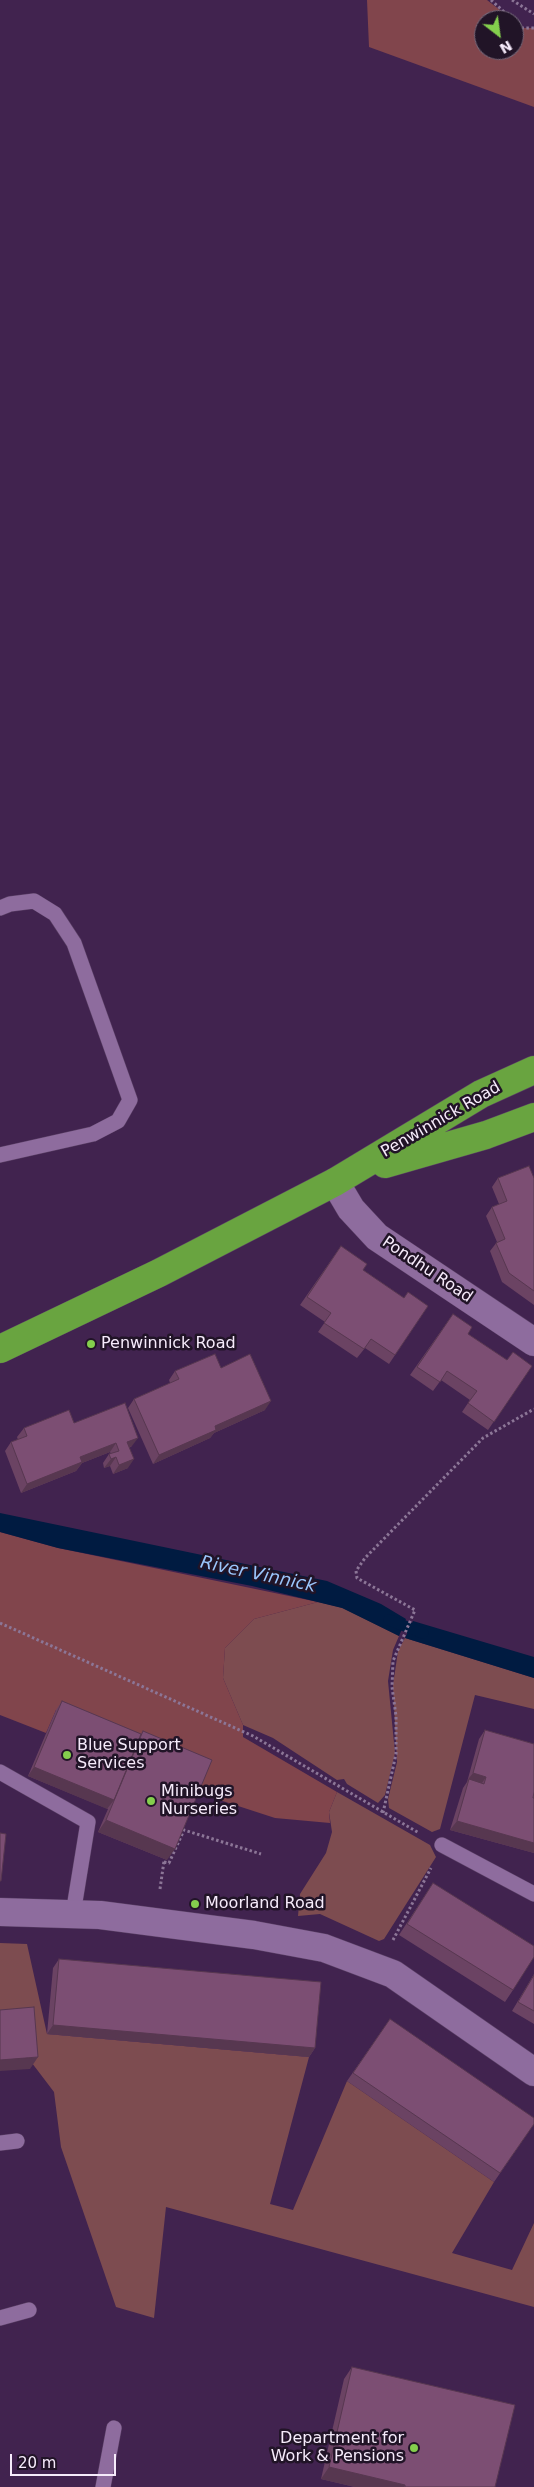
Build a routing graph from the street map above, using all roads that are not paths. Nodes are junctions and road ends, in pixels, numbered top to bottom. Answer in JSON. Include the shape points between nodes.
{"nodes":[{"id":1,"x":0,"y":908,"type":"edge"},
{"id":2,"x":534,"y":1070,"type":"edge"},
{"id":3,"x":534,"y":1116,"type":"edge"},
{"id":4,"x":0,"y":1155,"type":"edge"},
{"id":5,"x":342,"y":1178,"type":"junction"},
{"id":6,"x":534,"y":1342,"type":"edge"},
{"id":7,"x":0,"y":1349,"type":"edge"},
{"id":8,"x":0,"y":1772,"type":"edge"},
{"id":9,"x":442,"y":1845,"type":"road end"},
{"id":10,"x":534,"y":1894,"type":"edge"},
{"id":11,"x":0,"y":1912,"type":"edge"},
{"id":12,"x":73,"y":1914,"type":"junction"},
{"id":13,"x":534,"y":2072,"type":"edge"},
{"id":14,"x":17,"y":2140,"type":"dead end"},
{"id":15,"x":0,"y":2143,"type":"edge"},
{"id":16,"x":29,"y":2310,"type":"dead end"},
{"id":17,"x":0,"y":2318,"type":"edge"},
{"id":18,"x":114,"y":2428,"type":"dead end"},
{"id":19,"x":103,"y":2487,"type":"edge"}],
"edges":[{"from":1,"to":4,"type":"lane","via":[[34,901],[55,914],[74,943],[130,1100],[118,1121],[92,1134]]},
{"from":2,"to":5,"type":"highway","name":"Penwinnick Road","via":[[481,1094]]},
{"from":3,"to":5,"type":"highway","name":"Penwinnick Road","via":[[486,1135]]},
{"from":5,"to":6,"type":"street","name":"Pondhu Road","via":[[351,1209],[377,1237]]},
{"from":5,"to":7,"type":"highway","name":"Penwinnick Road","via":[[158,1273]]},
{"from":8,"to":12,"type":"lane","via":[[88,1822]]},
{"from":9,"to":10,"type":"lane"},
{"from":11,"to":12,"type":"street"},
{"from":12,"to":13,"type":"street","via":[[145,1921],[324,1948],[393,1974]]},
{"from":14,"to":15,"type":"lane"},
{"from":16,"to":17,"type":"lane"},
{"from":18,"to":19,"type":"lane"}]}
